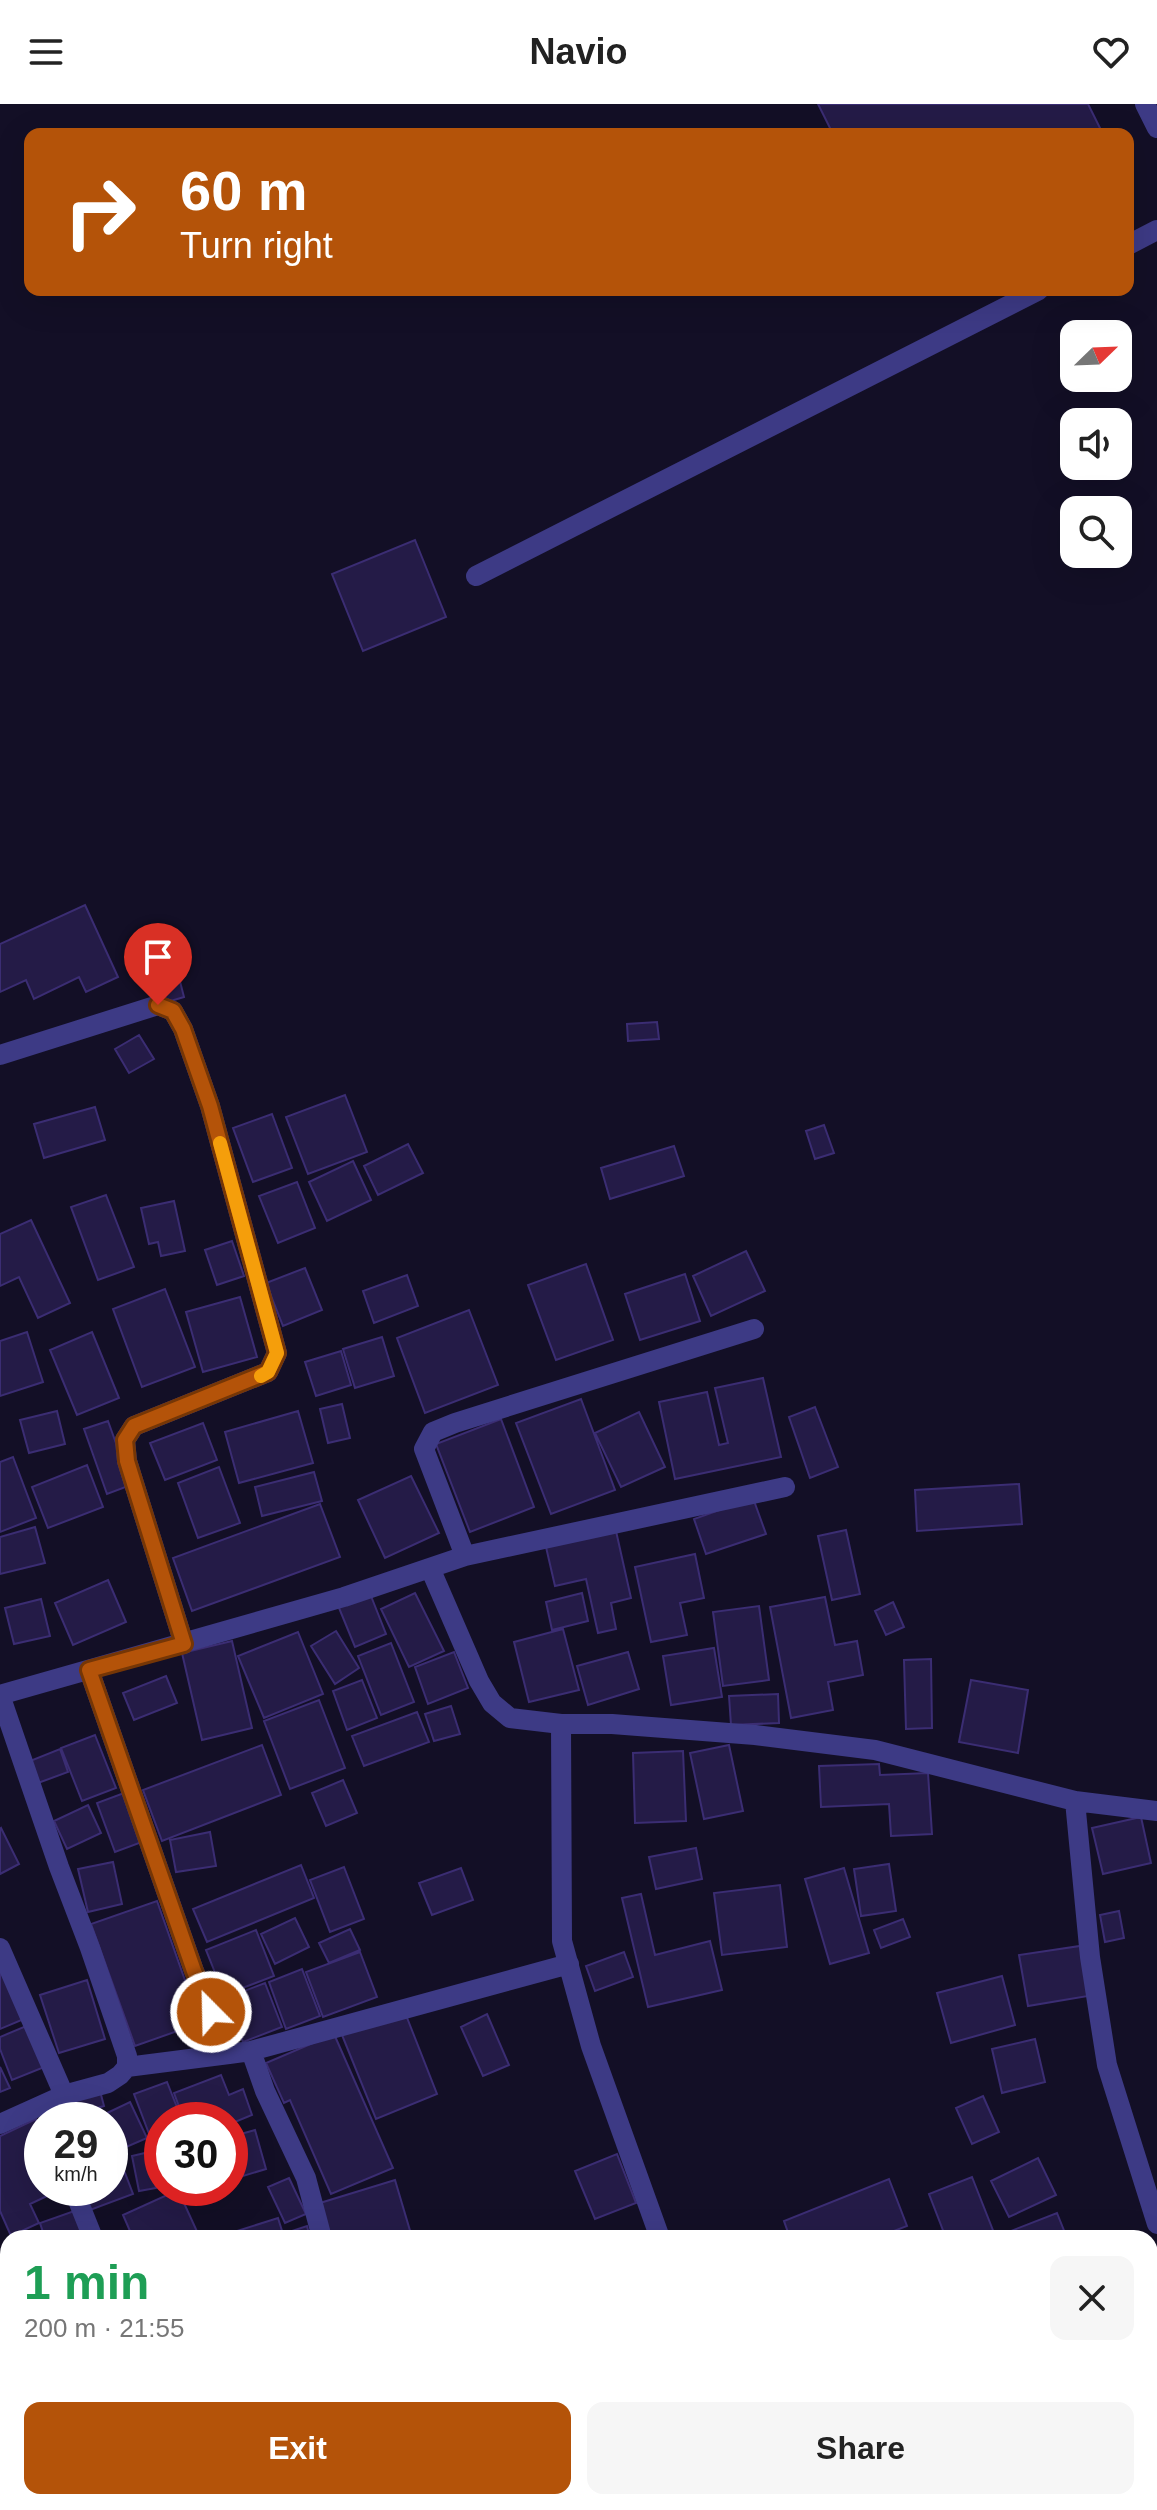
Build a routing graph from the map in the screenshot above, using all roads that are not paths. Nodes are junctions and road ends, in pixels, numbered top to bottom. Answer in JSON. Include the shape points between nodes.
{"nodes":[{"id":1,"x":1145,"y":104,"type":"edge"},
{"id":2,"x":1157,"y":128,"type":"edge"},
{"id":3,"x":1157,"y":230,"type":"edge"},
{"id":4,"x":1134,"y":242,"type":"edge"},
{"id":5,"x":1027,"y":296,"type":"edge"},
{"id":6,"x":476,"y":576,"type":"dead end"},
{"id":7,"x":0,"y":1055,"type":"edge"},
{"id":8,"x":754,"y":1329,"type":"dead end"},
{"id":9,"x":785,"y":1487,"type":"dead end"},
{"id":10,"x":465,"y":1556,"type":"junction"},
{"id":11,"x":430,"y":1568,"type":"junction"},
{"id":12,"x":184,"y":1644,"type":"junction"},
{"id":13,"x":89,"y":1670,"type":"junction"},
{"id":14,"x":561,"y":1724,"type":"junction"},
{"id":15,"x":1075,"y":1801,"type":"junction"},
{"id":16,"x":1157,"y":1811,"type":"edge"},
{"id":17,"x":0,"y":1948,"type":"edge"},
{"id":18,"x":569,"y":1964,"type":"junction"},
{"id":19,"x":251,"y":2051,"type":"junction"},
{"id":20,"x":229,"y":2054,"type":"junction"},
{"id":21,"x":127,"y":2067,"type":"junction"},
{"id":22,"x":64,"y":2095,"type":"junction"},
{"id":23,"x":56,"y":2102,"type":"edge"},
{"id":24,"x":24,"y":2120,"type":"edge"},
{"id":25,"x":0,"y":2124,"type":"edge"},
{"id":26,"x":80,"y":2206,"type":"edge"},
{"id":27,"x":1157,"y":2224,"type":"edge"},
{"id":28,"x":90,"y":2230,"type":"edge"},
{"id":29,"x":320,"y":2230,"type":"edge"},
{"id":30,"x":657,"y":2230,"type":"edge"}],
"edges":[{"from":1,"to":2,"type":"street"},
{"from":3,"to":4,"type":"street"},
{"from":5,"to":6,"type":"street"},
{"from":7,"to":12,"type":"street","via":[[158,1005],[173,1011],[183,1029],[210,1106],[277,1353],[268,1372],[134,1426],[125,1440]]},
{"from":8,"to":10,"type":"street","via":[[433,1432],[424,1449]]},
{"from":9,"to":10,"type":"street"},
{"from":10,"to":11,"type":"street"},
{"from":11,"to":12,"type":"street"},
{"from":11,"to":14,"type":"street","via":[[492,1703],[510,1718]]},
{"from":12,"to":13,"type":"street"},
{"from":13,"to":20,"type":"street","via":[[194,1971]]},
{"from":13,"to":21,"type":"street","via":[[0,1695]]},
{"from":14,"to":15,"type":"street","via":[[755,1735],[875,1750]]},
{"from":14,"to":18,"type":"street","via":[[562,1941]]},
{"from":15,"to":16,"type":"street"},
{"from":15,"to":27,"type":"street","via":[[1107,2065]]},
{"from":17,"to":22,"type":"street"},
{"from":18,"to":19,"type":"street"},
{"from":18,"to":30,"type":"street","via":[[591,2046]]},
{"from":19,"to":20,"type":"street"},
{"from":19,"to":29,"type":"street","via":[[306,2178]]},
{"from":20,"to":21,"type":"street"},
{"from":21,"to":22,"type":"street","via":[[108,2083]]},
{"from":22,"to":23,"type":"street"},
{"from":24,"to":25,"type":"street"},
{"from":26,"to":28,"type":"street"}]}
